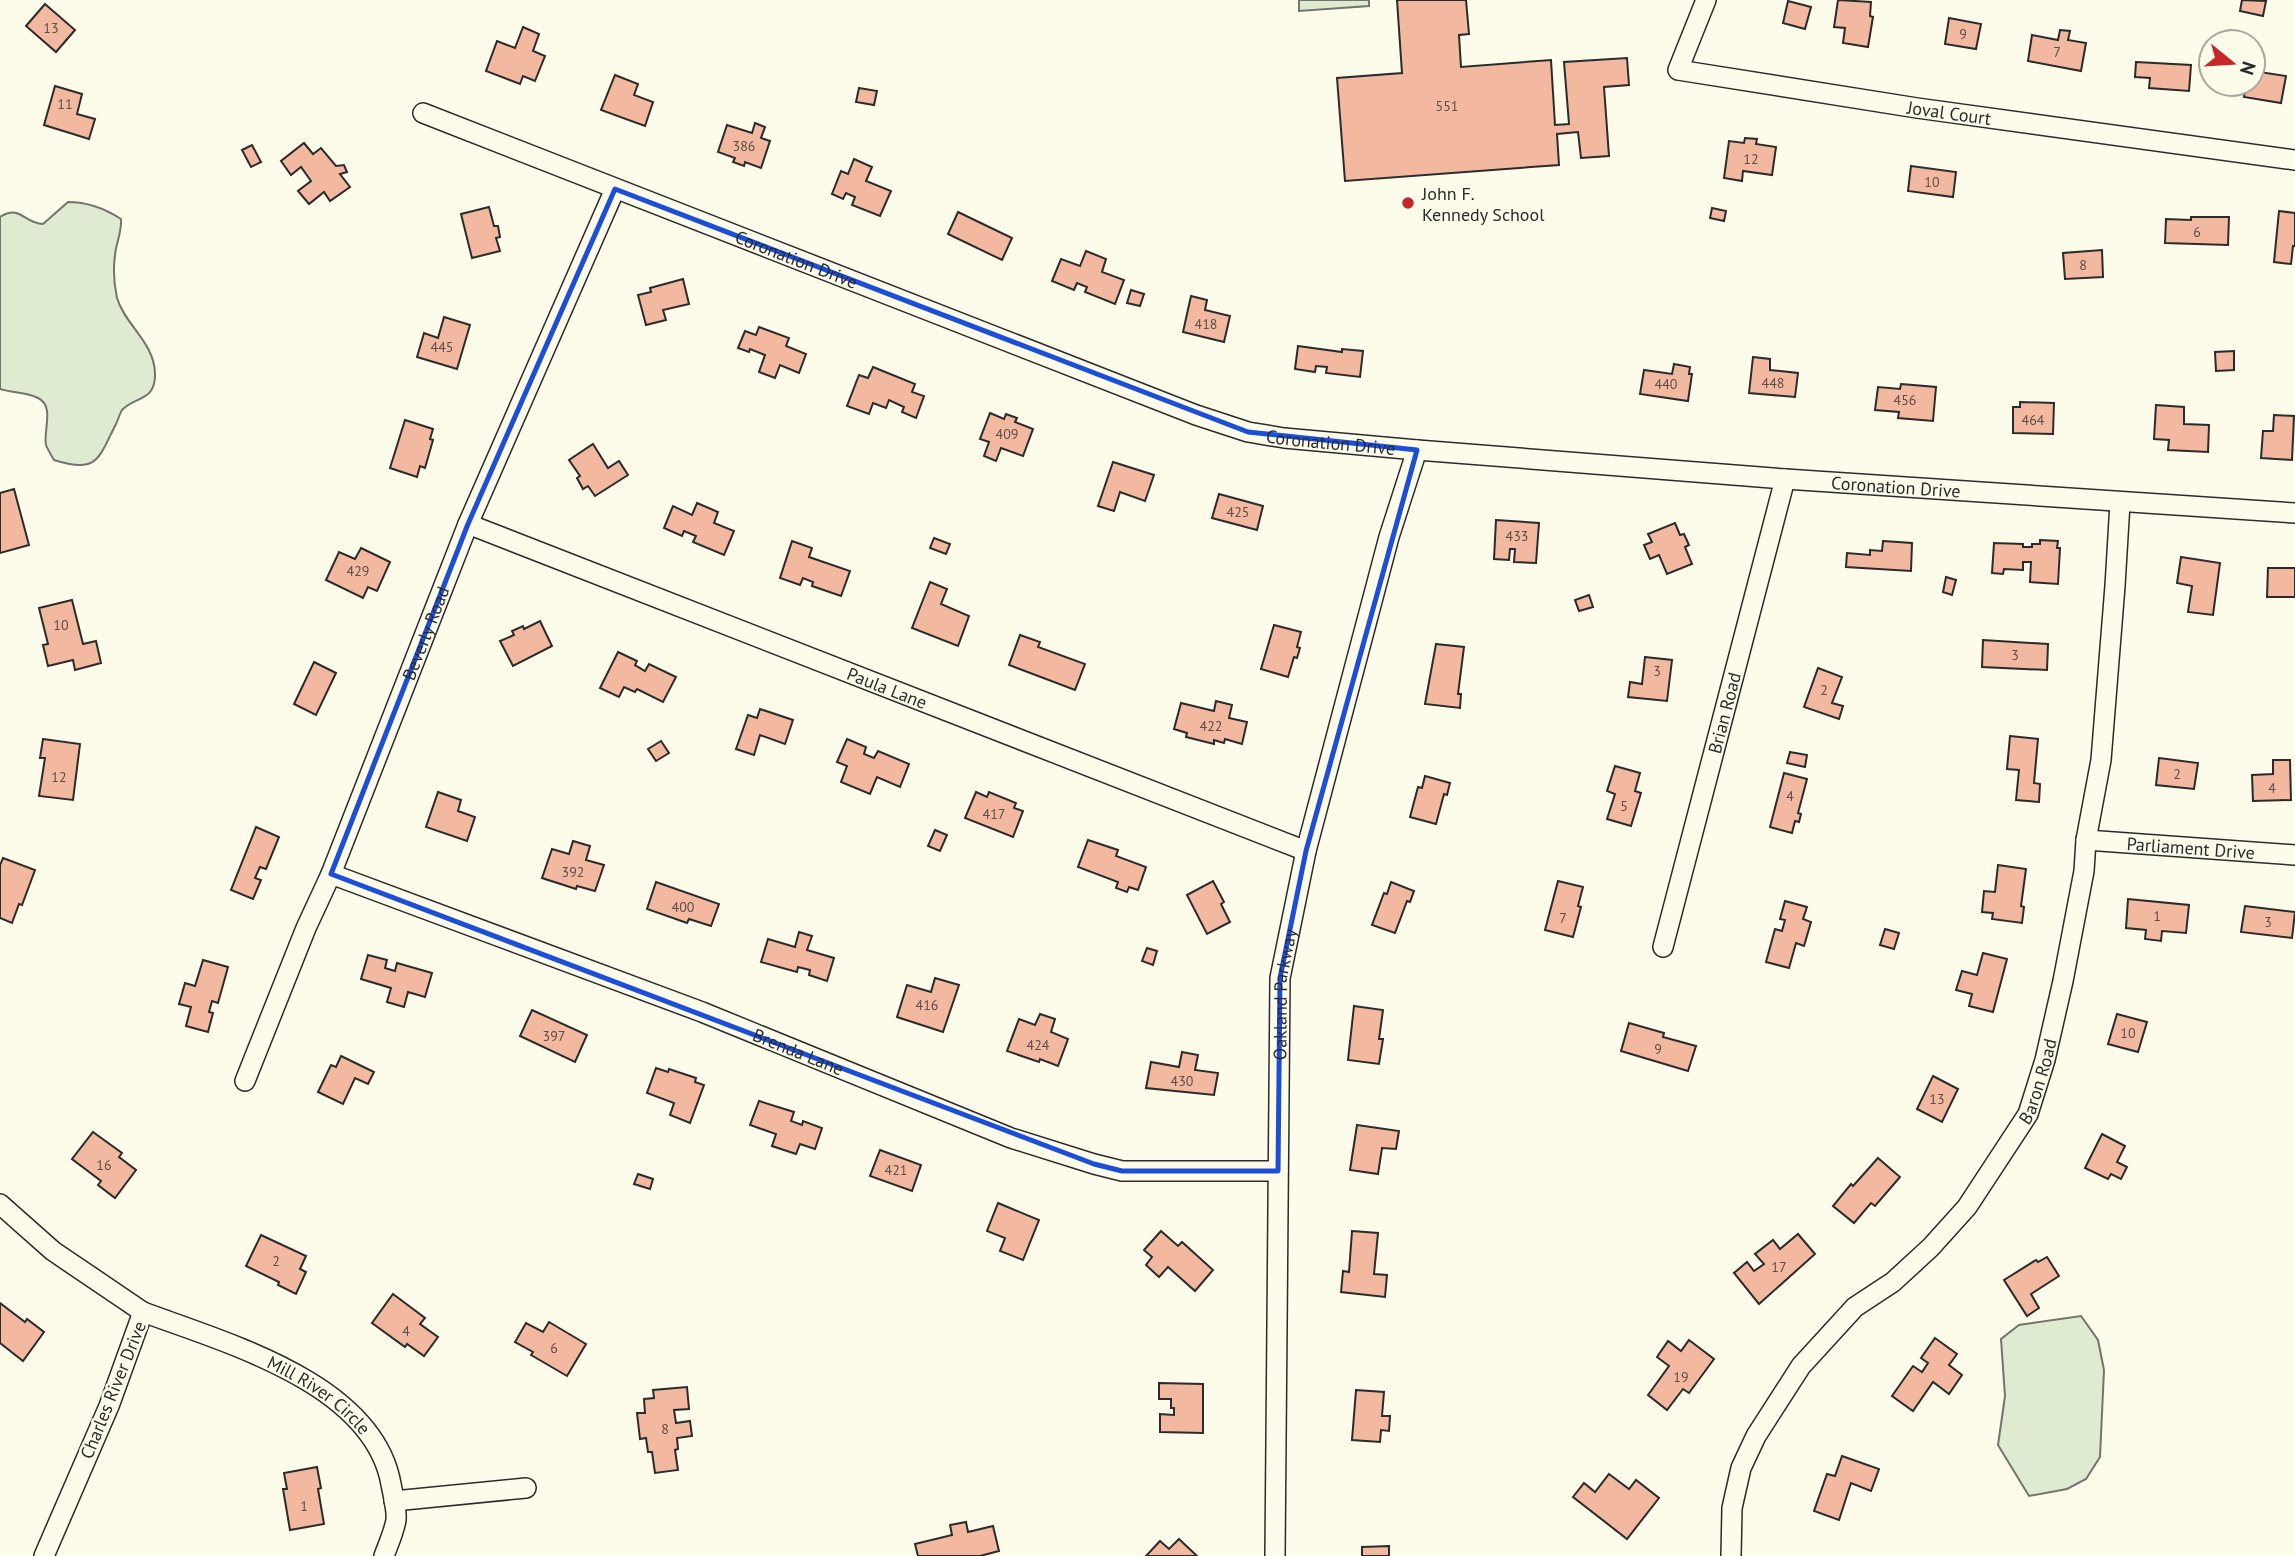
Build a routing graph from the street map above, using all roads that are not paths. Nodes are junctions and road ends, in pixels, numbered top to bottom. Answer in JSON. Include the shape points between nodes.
{"nodes":[{"id":1,"x":1706,"y":0,"type":"edge"},
{"id":2,"x":423,"y":113,"type":"dead end"},
{"id":3,"x":2295,"y":160,"type":"edge"},
{"id":4,"x":615,"y":190,"type":"junction"},
{"id":5,"x":1417,"y":450,"type":"junction"},
{"id":6,"x":1785,"y":479,"type":"junction"},
{"id":7,"x":2120,"y":503,"type":"junction"},
{"id":8,"x":2295,"y":513,"type":"edge"},
{"id":9,"x":468,"y":524,"type":"junction"},
{"id":10,"x":2086,"y":841,"type":"junction"},
{"id":11,"x":1306,"y":851,"type":"junction"},
{"id":12,"x":2295,"y":855,"type":"edge"},
{"id":13,"x":331,"y":874,"type":"junction"},
{"id":14,"x":1663,"y":947,"type":"dead end"},
{"id":15,"x":245,"y":1082,"type":"dead end"},
{"id":16,"x":1278,"y":1171,"type":"junction"},
{"id":17,"x":0,"y":1204,"type":"edge"},
{"id":18,"x":144,"y":1312,"type":"junction"},
{"id":19,"x":526,"y":1488,"type":"dead end"},
{"id":20,"x":394,"y":1501,"type":"junction"},
{"id":21,"x":44,"y":1556,"type":"edge"},
{"id":22,"x":384,"y":1556,"type":"edge"},
{"id":23,"x":1275,"y":1556,"type":"edge"},
{"id":24,"x":1731,"y":1556,"type":"edge"}],
"edges":[{"from":1,"to":3,"type":"street","name":"Joval Court","via":[[1678,70]]},
{"from":2,"to":4,"type":"street","name":"Coronation Drive"},
{"from":4,"to":5,"type":"street","name":"Coronation Drive","via":[[1235,428],[1284,438]]},
{"from":4,"to":9,"type":"street","name":"Beverly Road"},
{"from":5,"to":6,"type":"street","name":"Coronation Drive"},
{"from":5,"to":11,"type":"street","name":"Oakland Parkway","via":[[1389,537]]},
{"from":6,"to":7,"type":"street","name":"Coronation Drive"},
{"from":6,"to":14,"type":"street","name":"Brian Road"},
{"from":7,"to":8,"type":"street","name":"Coronation Drive"},
{"from":7,"to":10,"type":"street","name":"Baron Road","via":[[2101,760]]},
{"from":9,"to":11,"type":"street","name":"Paula Lane"},
{"from":9,"to":13,"type":"street","name":"Beverly Road"},
{"from":10,"to":12,"type":"street","name":"Parliament Drive"},
{"from":10,"to":24,"type":"street","name":"Baron Road","via":[[2063,981],[2028,1114],[1967,1207],[1931,1247],[1893,1282],[1855,1307],[1801,1366],[1741,1468],[1732,1508]]},
{"from":11,"to":16,"type":"street","name":"Oakland Parkway","via":[[1280,978]]},
{"from":13,"to":15,"type":"street","name":"Beverly Road"},
{"from":13,"to":16,"type":"street","name":"Brenda Lane","via":[[702,1012],[1011,1138],[1122,1171]]},
{"from":16,"to":23,"type":"street","name":"Oakland Parkway"},
{"from":17,"to":18,"type":"street","name":"Charles River Drive","via":[[53,1251]]},
{"from":18,"to":20,"type":"street","name":"Mill River Circle","via":[[248,1352],[339,1401],[375,1444],[389,1471]]},
{"from":18,"to":21,"type":"street","name":"Charles River Drive"},
{"from":19,"to":20,"type":"street"},
{"from":20,"to":22,"type":"street","name":"Mill River Circle","via":[[396,1519]]}]}
